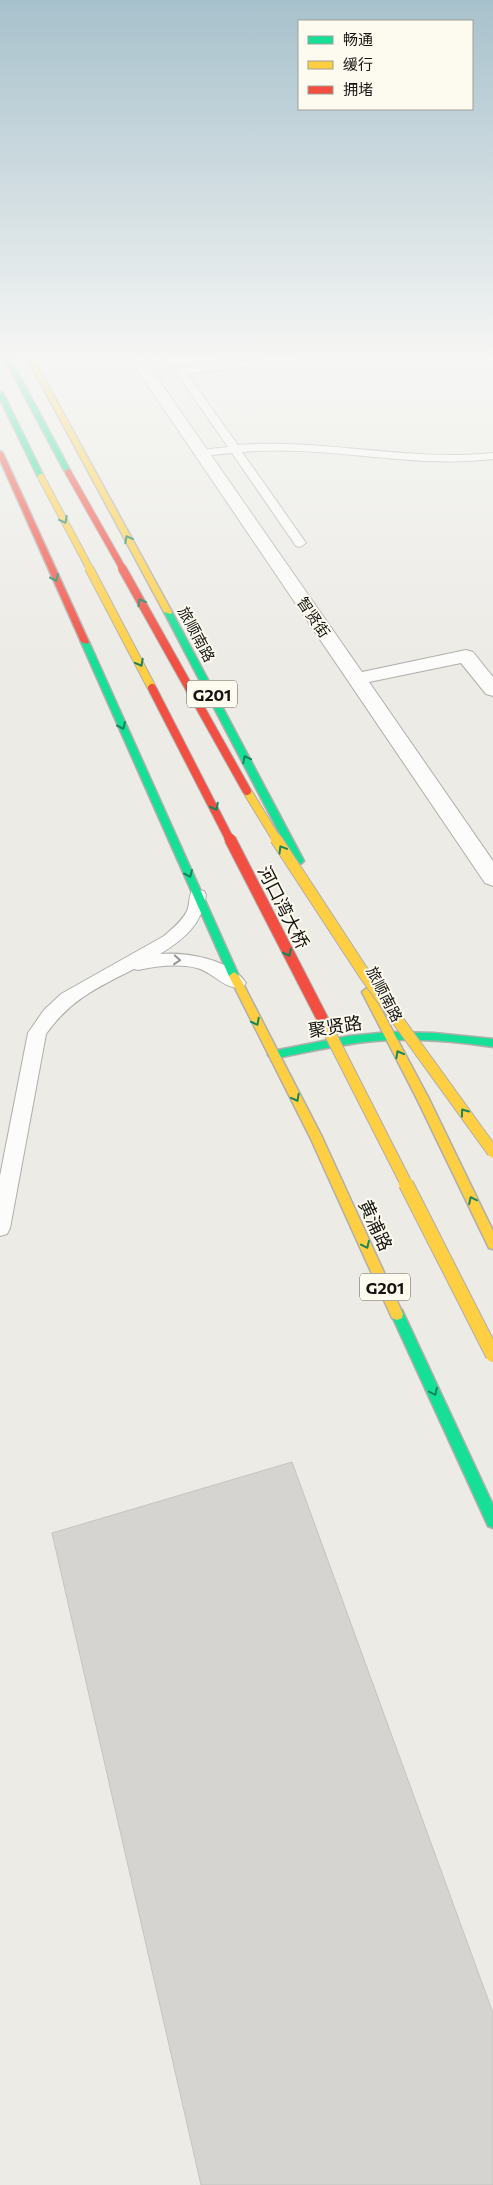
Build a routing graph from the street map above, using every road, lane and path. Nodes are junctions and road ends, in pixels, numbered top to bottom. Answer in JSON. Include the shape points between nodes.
{"nodes":[{"id":1,"x":2,"y":458,"type":"edge"},
{"id":2,"x":32,"y":458,"type":"edge"},
{"id":3,"x":60,"y":458,"type":"edge"},
{"id":4,"x":84,"y":458,"type":"edge"},
{"id":5,"x":205,"y":458,"type":"edge"},
{"id":6,"x":241,"y":458,"type":"edge"},
{"id":7,"x":430,"y":458,"type":"edge"},
{"id":8,"x":473,"y":458,"type":"edge"},
{"id":9,"x":300,"y":543,"type":"dead end"},
{"id":10,"x":356,"y":679,"type":"junction"},
{"id":11,"x":493,"y":690,"type":"edge"},
{"id":12,"x":493,"y":878,"type":"edge"},
{"id":13,"x":198,"y":895,"type":"junction"},
{"id":14,"x":113,"y":971,"type":"junction"},
{"id":15,"x":237,"y":983,"type":"junction"},
{"id":16,"x":390,"y":1036,"type":"junction"},
{"id":17,"x":493,"y":1043,"type":"edge"},
{"id":18,"x":273,"y":1055,"type":"junction"},
{"id":19,"x":493,"y":1152,"type":"edge"},
{"id":20,"x":0,"y":1228,"type":"edge"},
{"id":21,"x":493,"y":1244,"type":"edge"},
{"id":22,"x":493,"y":1356,"type":"edge"},
{"id":23,"x":493,"y":1521,"type":"edge"}],
"edges":[{"from":1,"to":13,"type":"main road","number":"G201","one_way":true},
{"from":2,"to":22,"type":"main road","name":"河口湾大桥","one_way":true,"bridge":true,"via":[[216,810]]},
{"from":19,"to":3,"type":"main road","name":"河口湾大桥","one_way":true,"bridge":true,"via":[[401,1026],[284,854]]},
{"from":16,"to":4,"type":"main road","name":"旅顺南路","number":"G201","one_way":true,"via":[[221,710]]},
{"from":5,"to":10,"type":"street","name":"智贤街"},
{"from":6,"to":9,"type":"lane"},
{"from":7,"to":8,"type":"lane"},
{"from":10,"to":11,"type":"street","via":[[466,656]]},
{"from":10,"to":12,"type":"street","name":"智贤街"},
{"from":13,"to":14,"type":"lane","via":[[195,913],[168,942]]},
{"from":13,"to":15,"type":"main road","number":"G201"},
{"from":14,"to":15,"type":"lane","one_way":true,"via":[[140,963],[177,960],[214,968]]},
{"from":14,"to":20,"type":"lane","via":[[65,999],[48,1015],[37,1034]]},
{"from":15,"to":18,"type":"main road","number":"G201","one_way":true},
{"from":16,"to":17,"type":"main road","name":"聚贤路","via":[[453,1037]]},
{"from":16,"to":18,"type":"main road","name":"聚贤路","via":[[329,1043]]},
{"from":21,"to":16,"type":"main road","number":"G201","one_way":true},
{"from":18,"to":23,"type":"main road","name":"黄浦路","number":"G201","one_way":true,"via":[[316,1137]]}]}
